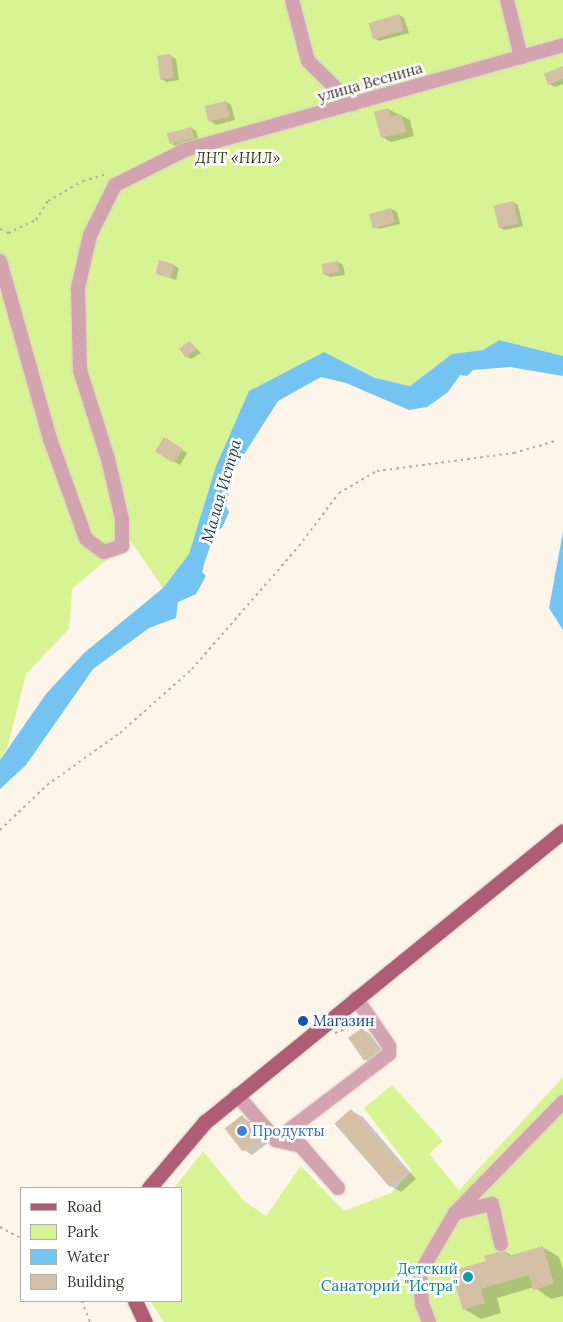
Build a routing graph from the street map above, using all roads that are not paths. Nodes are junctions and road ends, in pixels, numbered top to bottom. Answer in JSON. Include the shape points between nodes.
{"nodes":[{"id":1,"x":292,"y":0,"type":"edge"},
{"id":2,"x":507,"y":0,"type":"edge"},
{"id":3,"x":563,"y":45,"type":"edge"},
{"id":4,"x":521,"y":57,"type":"junction"},
{"id":5,"x":352,"y":104,"type":"junction"},
{"id":6,"x":0,"y":261,"type":"edge"},
{"id":7,"x":563,"y":831,"type":"edge"},
{"id":8,"x":356,"y":998,"type":"junction"},
{"id":9,"x":237,"y":1095,"type":"junction"},
{"id":10,"x":563,"y":1102,"type":"edge"},
{"id":11,"x":276,"y":1140,"type":"junction"},
{"id":12,"x":150,"y":1187,"type":"edge"},
{"id":13,"x":338,"y":1188,"type":"dead end"},
{"id":14,"x":455,"y":1213,"type":"junction"},
{"id":15,"x":501,"y":1244,"type":"dead end"},
{"id":16,"x":135,"y":1302,"type":"edge"},
{"id":17,"x":145,"y":1322,"type":"edge"},
{"id":18,"x":429,"y":1322,"type":"edge"}],
"edges":[{"from":1,"to":5,"type":"street","via":[[308,61]]},
{"from":2,"to":4,"type":"street"},
{"from":3,"to":4,"type":"street","name":"улица Веснина"},
{"from":4,"to":5,"type":"street","name":"улица Веснина"},
{"from":5,"to":6,"type":"street","name":"улица Веснина","via":[[185,150],[115,185],[90,235],[78,288],[80,370],[118,502],[122,546],[104,552],[86,539],[50,439]]},
{"from":7,"to":8,"type":"main road"},
{"from":8,"to":9,"type":"main road"},
{"from":8,"to":11,"type":"street","via":[[389,1046],[389,1054]]},
{"from":9,"to":11,"type":"street"},
{"from":9,"to":12,"type":"main road","via":[[205,1122]]},
{"from":10,"to":14,"type":"street"},
{"from":11,"to":13,"type":"street","via":[[301,1146]]},
{"from":14,"to":15,"type":"street","via":[[492,1204]]},
{"from":14,"to":18,"type":"street","via":[[420,1273],[422,1304]]},
{"from":16,"to":17,"type":"main road"}]}
